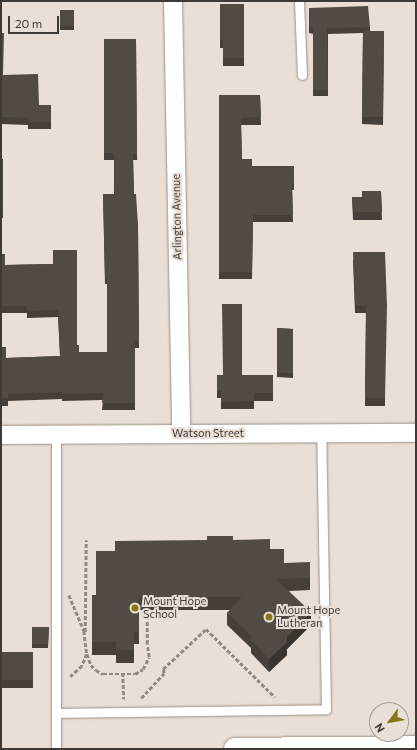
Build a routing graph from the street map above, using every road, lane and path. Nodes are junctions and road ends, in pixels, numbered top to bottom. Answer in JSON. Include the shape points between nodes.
{"nodes":[{"id":1,"x":172,"y":1,"type":"edge"},
{"id":2,"x":299,"y":1,"type":"edge"},
{"id":3,"x":302,"y":75,"type":"dead end"},
{"id":4,"x":321,"y":433,"type":"junction"},
{"id":5,"x":416,"y":433,"type":"edge"},
{"id":6,"x":181,"y":434,"type":"junction"},
{"id":7,"x":1,"y":435,"type":"edge"},
{"id":8,"x":56,"y":435,"type":"junction"},
{"id":9,"x":86,"y":540,"type":"dead end"},
{"id":10,"x":67,"y":593,"type":"dead end"},
{"id":11,"x":147,"y":613,"type":"dead end"},
{"id":12,"x":85,"y":641,"type":"junction"},
{"id":13,"x":86,"y":654,"type":"junction"},
{"id":14,"x":64,"y":682,"type":"dead end"},
{"id":15,"x":280,"y":701,"type":"dead end"},
{"id":16,"x":137,"y":703,"type":"dead end"},
{"id":17,"x":56,"y":713,"type":"junction"},
{"id":18,"x":416,"y":747,"type":"edge"},
{"id":19,"x":56,"y":749,"type":"edge"},
{"id":20,"x":235,"y":749,"type":"edge"}],
"edges":[{"from":1,"to":6,"type":"street","name":"Arlington Avenue"},
{"from":2,"to":3,"type":"lane"},
{"from":4,"to":5,"type":"street","name":"Watson Street"},
{"from":4,"to":6,"type":"street","name":"Watson Street"},
{"from":4,"to":17,"type":"lane","via":[[326,709]]},
{"from":6,"to":8,"type":"street","name":"Watson Street"},
{"from":7,"to":8,"type":"street","name":"Watson Street"},
{"from":8,"to":17,"type":"lane"},
{"from":9,"to":12,"type":"path"},
{"from":10,"to":12,"type":"path","via":[[72,599],[84,631]]},
{"from":11,"to":13,"type":"path","via":[[149,657],[143,669],[135,674],[103,674],[91,665]]},
{"from":12,"to":13,"type":"path"},
{"from":13,"to":14,"type":"path","via":[[82,666]]},
{"from":15,"to":16,"type":"path","via":[[206,629],[163,669],[164,673]]},
{"from":17,"to":19,"type":"lane"},
{"from":18,"to":20,"type":"main road"}]}
